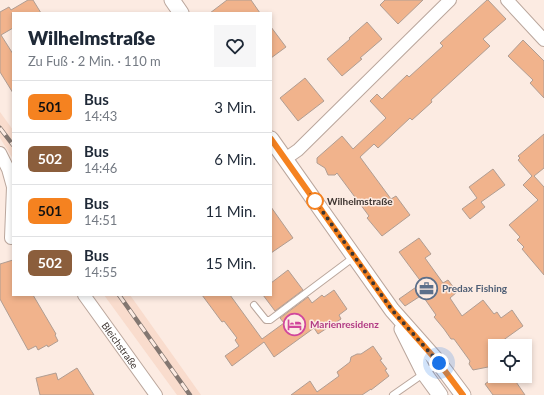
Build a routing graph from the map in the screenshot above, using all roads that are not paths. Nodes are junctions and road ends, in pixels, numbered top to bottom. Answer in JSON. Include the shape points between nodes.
{"nodes":[{"id":1,"x":172,"y":0,"type":"edge"},
{"id":2,"x":450,"y":0,"type":"edge"},
{"id":3,"x":507,"y":0,"type":"edge"},
{"id":4,"x":180,"y":12,"type":"edge"},
{"id":5,"x":544,"y":40,"type":"edge"},
{"id":6,"x":272,"y":140,"type":"edge"},
{"id":7,"x":0,"y":153,"type":"edge"},
{"id":8,"x":285,"y":159,"type":"junction"},
{"id":9,"x":12,"y":183,"type":"edge"},
{"id":10,"x":12,"y":197,"type":"edge"},
{"id":11,"x":8,"y":239,"type":"edge"},
{"id":12,"x":355,"y":257,"type":"junction"},
{"id":13,"x":85,"y":296,"type":"edge"},
{"id":14,"x":254,"y":305,"type":"dead end"},
{"id":15,"x":392,"y":310,"type":"junction"},
{"id":16,"x":439,"y":363,"type":"junction"},
{"id":17,"x":424,"y":373,"type":"junction"},
{"id":18,"x":156,"y":395,"type":"edge"},
{"id":19,"x":393,"y":395,"type":"edge"},
{"id":20,"x":440,"y":395,"type":"edge"},
{"id":21,"x":463,"y":395,"type":"edge"}],
"edges":[{"from":1,"to":4,"type":"street"},
{"from":2,"to":8,"type":"street","via":[[298,150]]},
{"from":3,"to":5,"type":"street"},
{"from":6,"to":8,"type":"street"},
{"from":7,"to":9,"type":"street"},
{"from":8,"to":12,"type":"street"},
{"from":10,"to":11,"type":"street"},
{"from":12,"to":14,"type":"lane","via":[[270,320],[266,320]]},
{"from":12,"to":15,"type":"street"},
{"from":13,"to":18,"type":"street","name":"Bleichstraße"},
{"from":15,"to":16,"type":"street"},
{"from":15,"to":17,"type":"street"},
{"from":16,"to":17,"type":"lane"},
{"from":16,"to":21,"type":"street"},
{"from":17,"to":19,"type":"lane"},
{"from":17,"to":20,"type":"street"}]}
